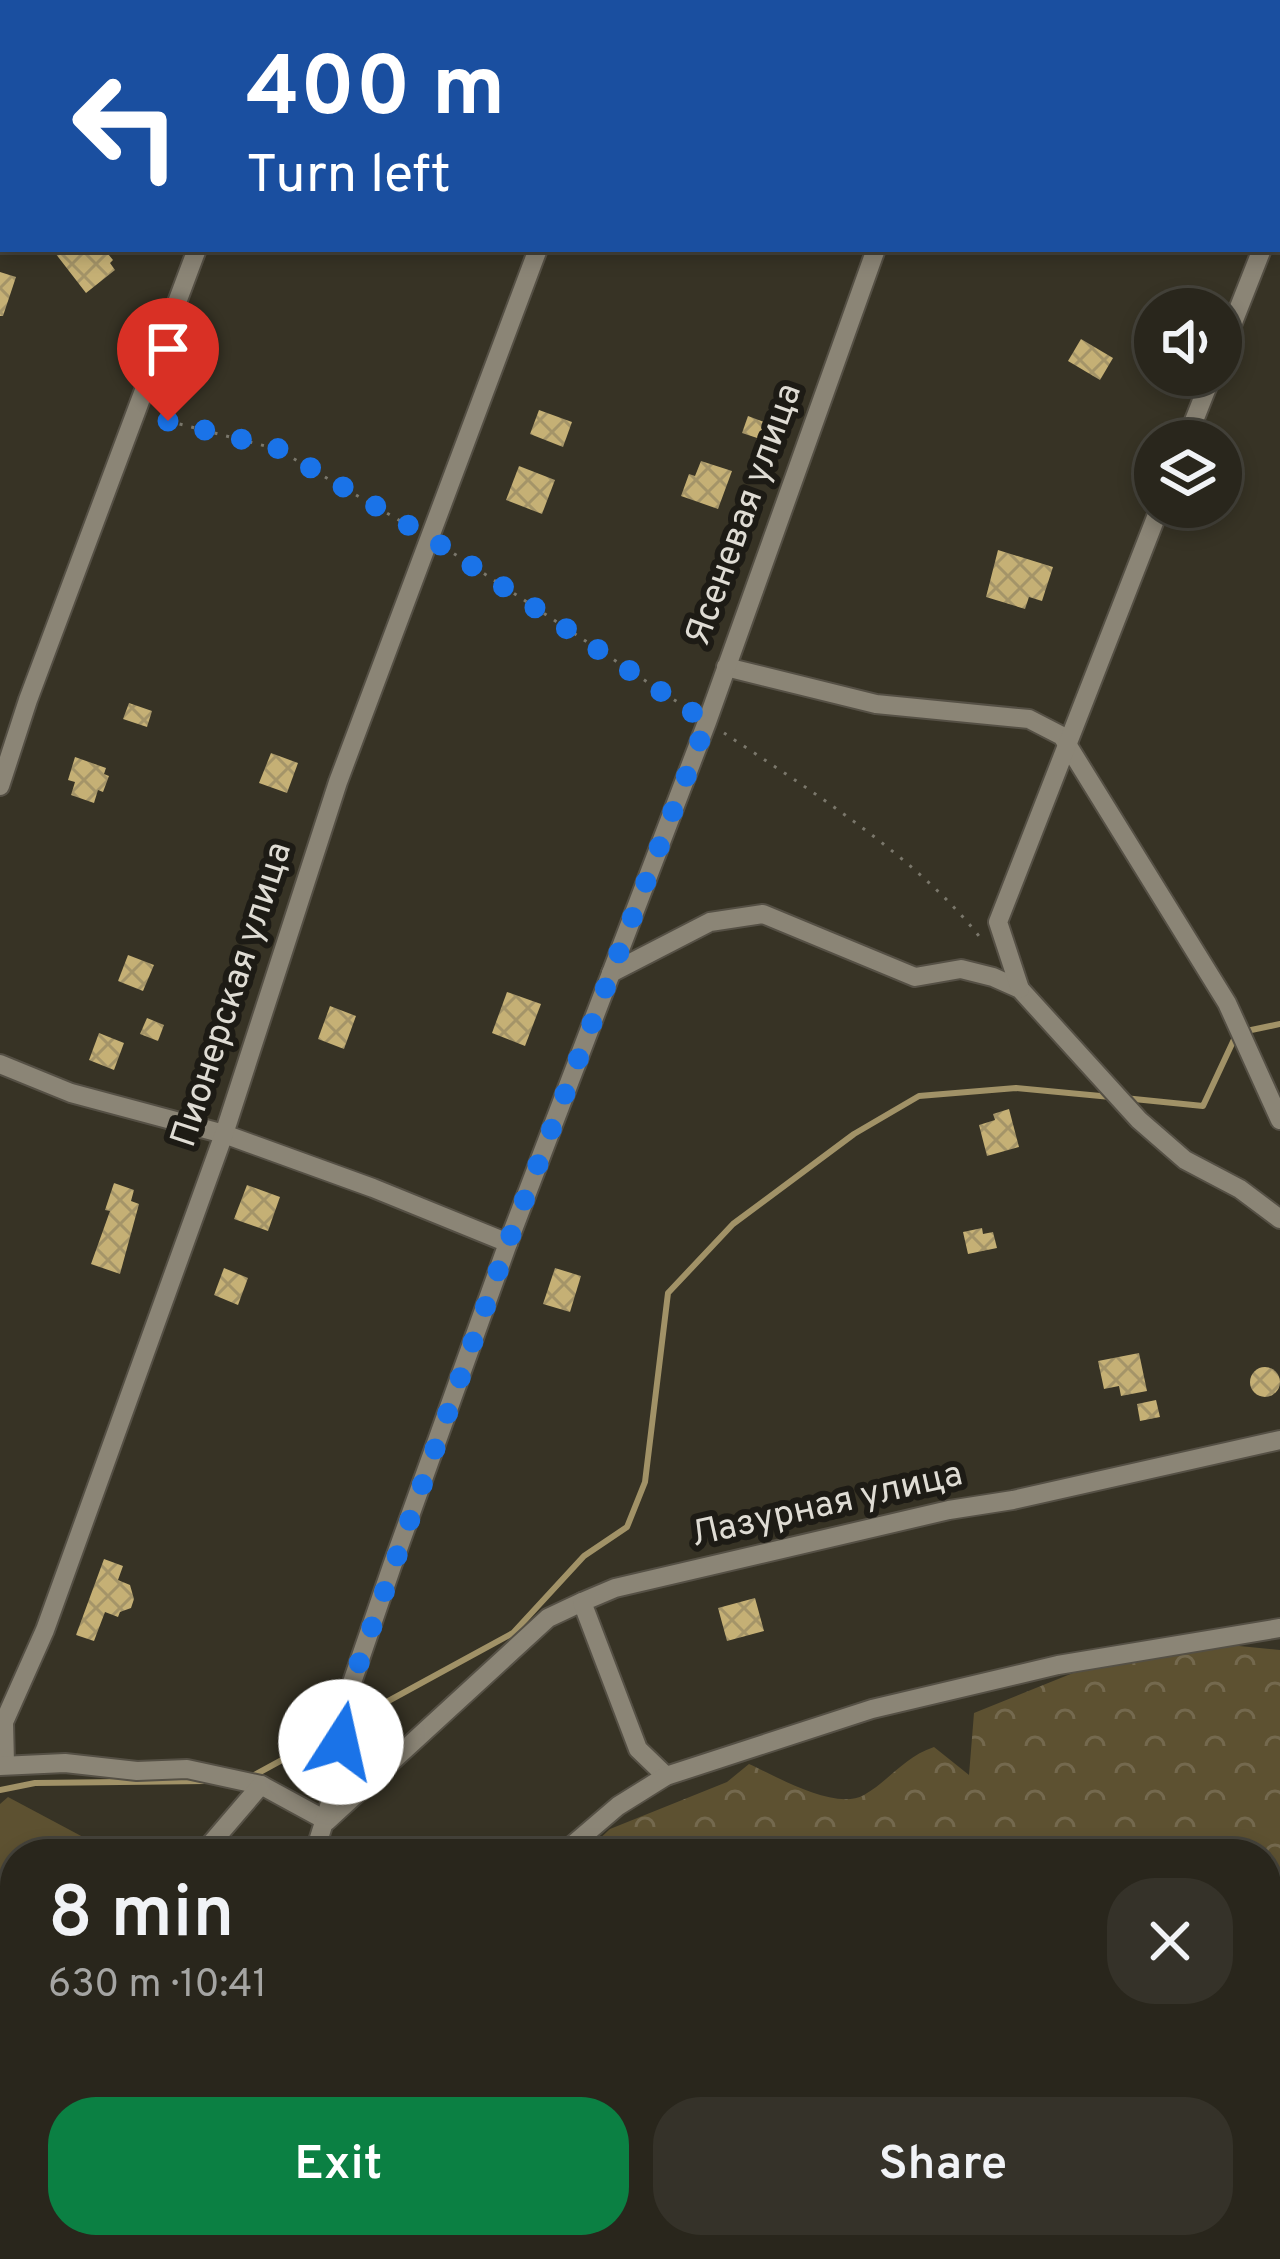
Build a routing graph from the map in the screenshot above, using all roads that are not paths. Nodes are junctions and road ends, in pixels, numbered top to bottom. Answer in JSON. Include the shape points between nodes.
{"nodes":[{"id":1,"x":196,"y":252,"type":"edge"},
{"id":2,"x":537,"y":252,"type":"edge"},
{"id":3,"x":875,"y":252,"type":"edge"},
{"id":4,"x":1261,"y":252,"type":"edge"},
{"id":5,"x":1242,"y":300,"type":"edge"},
{"id":6,"x":1152,"y":528,"type":"edge"},
{"id":7,"x":726,"y":667,"type":"junction"},
{"id":8,"x":1067,"y":745,"type":"junction"},
{"id":9,"x":0,"y":785,"type":"edge"},
{"id":10,"x":611,"y":973,"type":"junction"},
{"id":11,"x":1020,"y":988,"type":"junction"},
{"id":12,"x":0,"y":1064,"type":"edge"},
{"id":13,"x":1280,"y":1120,"type":"edge"},
{"id":14,"x":224,"y":1134,"type":"junction"},
{"id":15,"x":1280,"y":1219,"type":"edge"},
{"id":16,"x":508,"y":1243,"type":"junction"},
{"id":17,"x":1280,"y":1440,"type":"edge"},
{"id":18,"x":582,"y":1602,"type":"junction"},
{"id":19,"x":1280,"y":1628,"type":"edge"},
{"id":20,"x":3,"y":1765,"type":"edge"},
{"id":21,"x":666,"y":1776,"type":"junction"},
{"id":22,"x":261,"y":1785,"type":"junction"},
{"id":23,"x":327,"y":1822,"type":"junction"},
{"id":24,"x":215,"y":1839,"type":"edge"},
{"id":25,"x":320,"y":1839,"type":"edge"},
{"id":26,"x":580,"y":1839,"type":"edge"}],
"edges":[{"from":1,"to":9,"type":"street"},
{"from":2,"to":14,"type":"street","name":"Пионерская улица","via":[[338,782]]},
{"from":3,"to":7,"type":"street","name":"Ясеневая улица"},
{"from":4,"to":5,"type":"street"},
{"from":6,"to":8,"type":"street"},
{"from":7,"to":8,"type":"street","via":[[876,704],[1029,719]]},
{"from":7,"to":10,"type":"street","name":"Ясеневая улица"},
{"from":8,"to":11,"type":"street","via":[[998,922]]},
{"from":8,"to":13,"type":"street","via":[[1227,1003]]},
{"from":10,"to":11,"type":"street","via":[[710,922],[764,914],[915,977],[961,969]]},
{"from":10,"to":16,"type":"street","name":"Ясеневая улица"},
{"from":11,"to":15,"type":"street","via":[[1139,1120],[1185,1160]]},
{"from":12,"to":14,"type":"street","via":[[71,1094]]},
{"from":14,"to":16,"type":"street"},
{"from":14,"to":20,"type":"street","name":"Пионерская улица","via":[[45,1630],[4,1722]]},
{"from":16,"to":23,"type":"street","name":"Ясеневая улица","via":[[346,1700]]},
{"from":17,"to":18,"type":"street","name":"Лазурная улица","via":[[926,1515]]},
{"from":18,"to":21,"type":"street","via":[[638,1749]]},
{"from":18,"to":23,"type":"street","name":"Лазурная улица","via":[[548,1618]]},
{"from":19,"to":21,"type":"street","via":[[1058,1665],[896,1704]]},
{"from":20,"to":22,"type":"street","via":[[187,1769]]},
{"from":21,"to":26,"type":"street"},
{"from":22,"to":23,"type":"street"},
{"from":22,"to":24,"type":"street"},
{"from":23,"to":25,"type":"street"}]}
